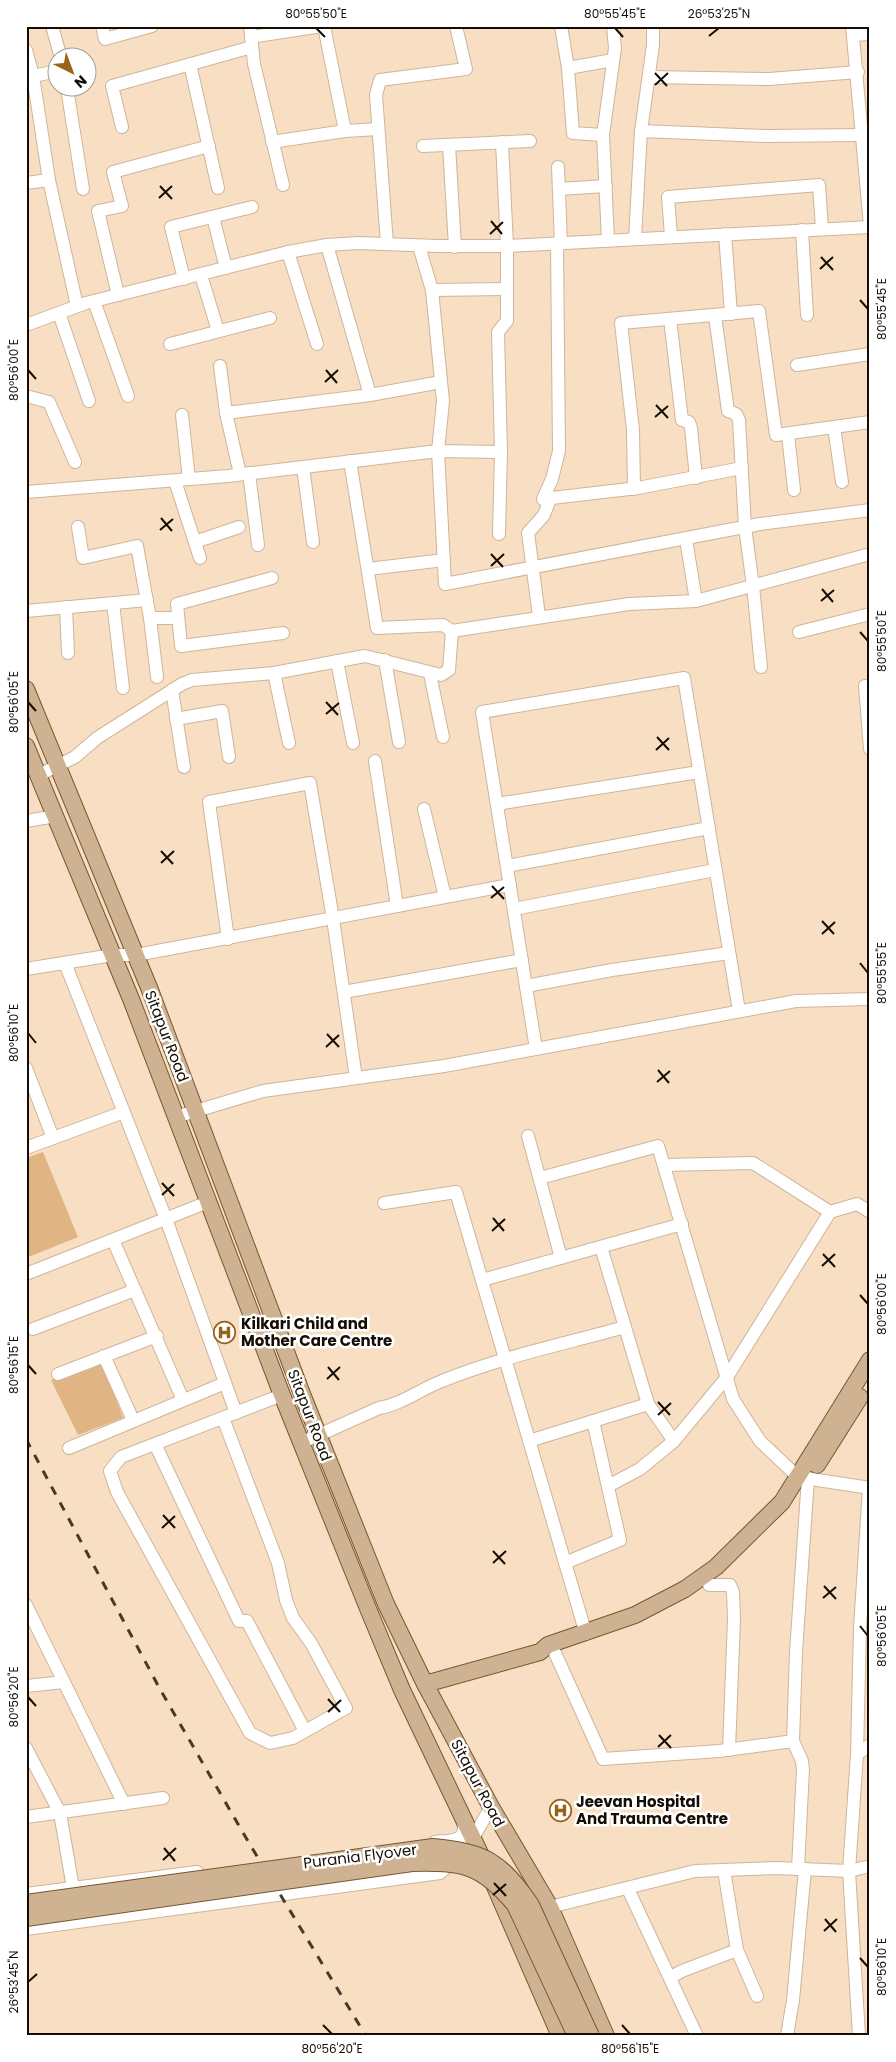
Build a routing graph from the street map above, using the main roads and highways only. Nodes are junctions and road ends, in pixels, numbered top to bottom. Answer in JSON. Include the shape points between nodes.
{"nodes":[{"id":1,"x":26,"y":689,"type":"edge"},
{"id":2,"x":26,"y":746,"type":"edge"},
{"id":3,"x":870,"y":1360,"type":"edge"},
{"id":4,"x":870,"y":1381,"type":"edge"},
{"id":5,"x":803,"y":1478,"type":"junction"},
{"id":6,"x":547,"y":1652,"type":"junction"},
{"id":7,"x":425,"y":1684,"type":"junction"},
{"id":8,"x":26,"y":1903,"type":"edge"},
{"id":9,"x":26,"y":1918,"type":"edge"},
{"id":10,"x":560,"y":2036,"type":"edge"},
{"id":11,"x":576,"y":2036,"type":"edge"},
{"id":12,"x":591,"y":2036,"type":"edge"},
{"id":13,"x":606,"y":2036,"type":"edge"}],
"edges":[{"from":1,"to":7,"type":"main road","name":"Sitapur Road","via":[[136,956],[319,1437],[386,1604]]},
{"from":2,"to":10,"type":"main road","name":"Sitapur Road","via":[[113,955],[282,1395],[402,1690],[463,1816]]},
{"from":3,"to":5,"type":"main road"},
{"from":4,"to":5,"type":"main road"},
{"from":5,"to":6,"type":"main road","via":[[716,1567],[685,1589],[635,1615],[548,1646]]},
{"from":5,"to":6,"type":"main road","via":[[773,1524],[709,1585],[643,1621]]},
{"from":6,"to":7,"type":"main road"},
{"from":7,"to":13,"type":"main road","name":"Sitapur Road","via":[[490,1807],[550,1908]]},
{"from":8,"to":12,"type":"main road","name":"Purania Flyover","bridge":true,"via":[[432,1847],[466,1850],[496,1865],[519,1887],[531,1905]]},
{"from":9,"to":11,"type":"main road","name":"Purania Flyover","bridge":true,"via":[[412,1863],[451,1862],[482,1873],[501,1888],[514,1905]]}]}
